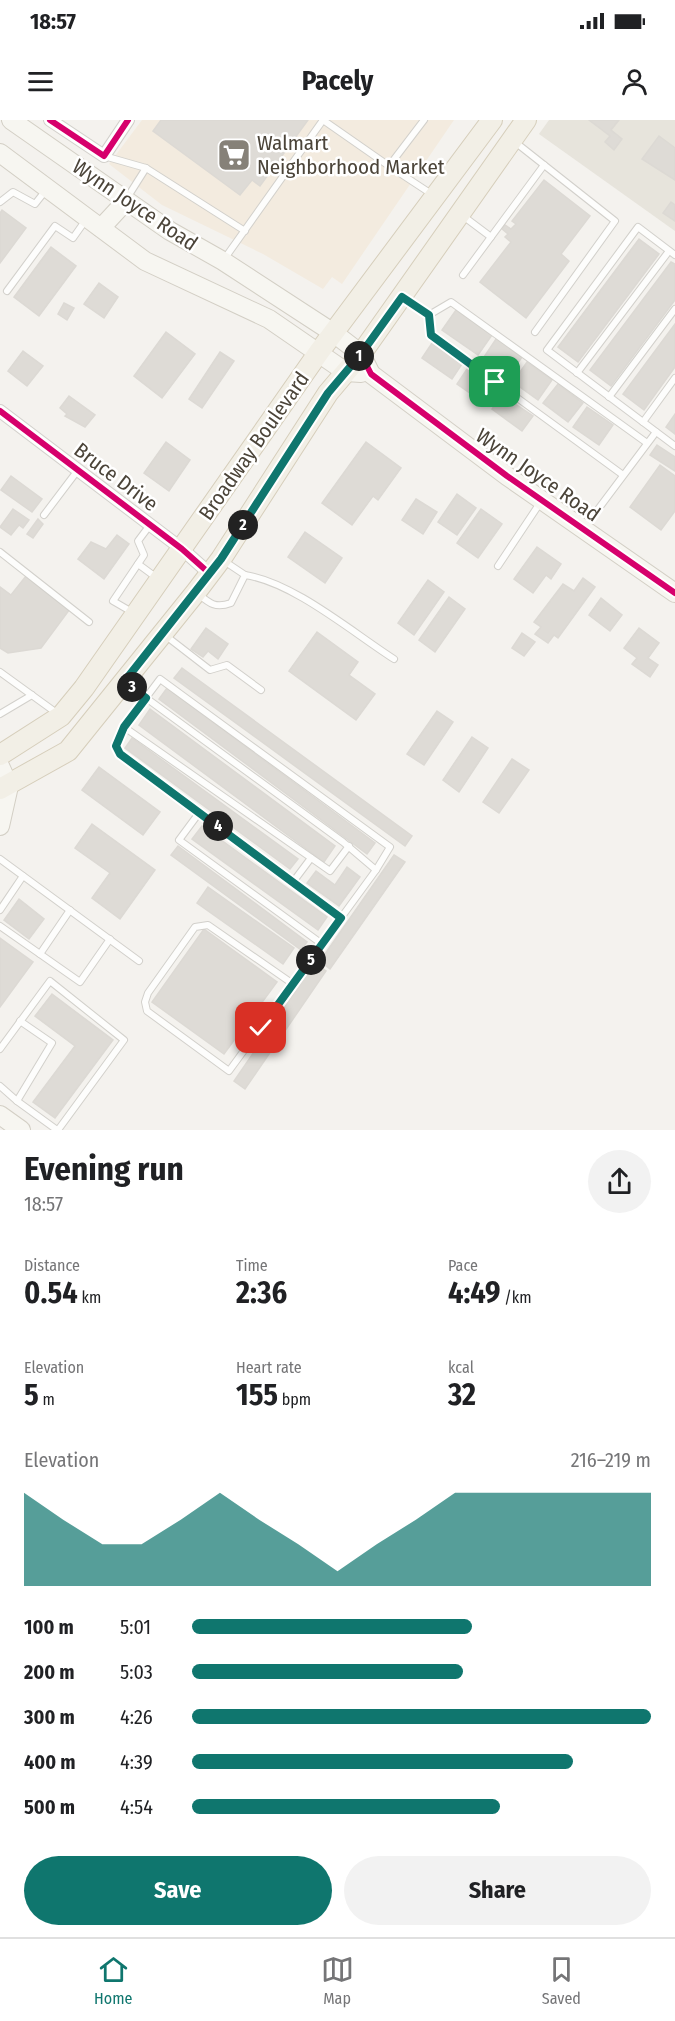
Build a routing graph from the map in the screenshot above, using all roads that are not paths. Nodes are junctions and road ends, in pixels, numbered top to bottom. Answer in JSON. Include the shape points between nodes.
{"nodes":[{"id":1,"x":11,"y":120,"type":"edge"},
{"id":2,"x":50,"y":120,"type":"edge"},
{"id":3,"x":128,"y":120,"type":"edge"},
{"id":4,"x":323,"y":120,"type":"edge"},
{"id":5,"x":424,"y":120,"type":"edge"},
{"id":6,"x":492,"y":120,"type":"edge"},
{"id":7,"x":526,"y":120,"type":"edge"},
{"id":8,"x":512,"y":140,"type":"junction"},
{"id":9,"x":0,"y":153,"type":"edge"},
{"id":10,"x":104,"y":156,"type":"junction"},
{"id":11,"x":544,"y":165,"type":"junction"},
{"id":12,"x":389,"y":166,"type":"junction"},
{"id":13,"x":146,"y":168,"type":"junction"},
{"id":14,"x":48,"y":187,"type":"junction"},
{"id":15,"x":436,"y":197,"type":"junction"},
{"id":16,"x":125,"y":201,"type":"junction"},
{"id":17,"x":0,"y":202,"type":"edge"},
{"id":18,"x":460,"y":214,"type":"junction"},
{"id":19,"x":94,"y":223,"type":"junction"},
{"id":20,"x":244,"y":231,"type":"junction"},
{"id":21,"x":490,"y":237,"type":"junction"},
{"id":22,"x":672,"y":253,"type":"edge"},
{"id":23,"x":223,"y":261,"type":"junction"},
{"id":24,"x":463,"y":275,"type":"dead end"},
{"id":25,"x":7,"y":291,"type":"dead end"},
{"id":26,"x":402,"y":297,"type":"junction"},
{"id":27,"x":675,"y":309,"type":"edge"},
{"id":28,"x":429,"y":315,"type":"junction"},
{"id":29,"x":536,"y":332,"type":"dead end"},
{"id":30,"x":335,"y":334,"type":"junction"},
{"id":31,"x":319,"y":352,"type":"junction"},
{"id":32,"x":361,"y":354,"type":"junction"},
{"id":33,"x":346,"y":372,"type":"junction"},
{"id":34,"x":577,"y":373,"type":"junction"},
{"id":35,"x":371,"y":374,"type":"junction"},
{"id":36,"x":675,"y":378,"type":"edge"},
{"id":37,"x":609,"y":397,"type":"junction"},
{"id":38,"x":0,"y":411,"type":"edge"},
{"id":39,"x":643,"y":422,"type":"junction"},
{"id":40,"x":656,"y":432,"type":"junction"},
{"id":41,"x":647,"y":443,"type":"junction"},
{"id":42,"x":675,"y":446,"type":"edge"},
{"id":43,"x":79,"y":469,"type":"junction"},
{"id":44,"x":623,"y":476,"type":"junction"},
{"id":45,"x":542,"y":500,"type":"junction"},
{"id":46,"x":44,"y":515,"type":"dead end"},
{"id":47,"x":150,"y":524,"type":"junction"},
{"id":48,"x":584,"y":529,"type":"junction"},
{"id":49,"x":182,"y":549,"type":"junction"},
{"id":50,"x":0,"y":552,"type":"edge"},
{"id":51,"x":138,"y":564,"type":"junction"},
{"id":52,"x":215,"y":566,"type":"junction"},
{"id":53,"x":498,"y":566,"type":"dead end"},
{"id":54,"x":245,"y":575,"type":"junction"},
{"id":55,"x":160,"y":580,"type":"junction"},
{"id":56,"x":196,"y":592,"type":"junction"},
{"id":57,"x":675,"y":593,"type":"edge"},
{"id":58,"x":135,"y":615,"type":"junction"},
{"id":59,"x":89,"y":622,"type":"dead end"},
{"id":60,"x":163,"y":634,"type":"junction"},
{"id":61,"x":394,"y":659,"type":"dead end"},
{"id":62,"x":0,"y":672,"type":"edge"},
{"id":63,"x":124,"y":682,"type":"junction"},
{"id":64,"x":261,"y":690,"type":"dead end"},
{"id":65,"x":32,"y":694,"type":"junction"},
{"id":66,"x":146,"y":698,"type":"junction"},
{"id":67,"x":0,"y":714,"type":"edge"},
{"id":68,"x":61,"y":716,"type":"junction"},
{"id":69,"x":124,"y":727,"type":"junction"},
{"id":70,"x":0,"y":755,"type":"edge"},
{"id":71,"x":0,"y":766,"type":"edge"},
{"id":72,"x":4,"y":788,"type":"edge"},
{"id":73,"x":199,"y":813,"type":"junction"},
{"id":74,"x":0,"y":826,"type":"edge"},
{"id":75,"x":349,"y":846,"type":"junction"},
{"id":76,"x":311,"y":858,"type":"junction"},
{"id":77,"x":0,"y":859,"type":"edge"},
{"id":78,"x":376,"y":870,"type":"junction"},
{"id":79,"x":23,"y":876,"type":"junction"},
{"id":80,"x":293,"y":882,"type":"junction"},
{"id":81,"x":0,"y":910,"type":"edge"},
{"id":82,"x":70,"y":910,"type":"junction"},
{"id":83,"x":341,"y":918,"type":"junction"},
{"id":84,"x":0,"y":926,"type":"edge"},
{"id":85,"x":110,"y":939,"type":"junction"},
{"id":86,"x":322,"y":944,"type":"junction"},
{"id":87,"x":40,"y":954,"type":"junction"},
{"id":88,"x":139,"y":961,"type":"dead end"},
{"id":89,"x":293,"y":984,"type":"junction"},
{"id":90,"x":20,"y":1021,"type":"junction"},
{"id":91,"x":0,"y":1049,"type":"edge"},
{"id":92,"x":0,"y":1086,"type":"edge"},
{"id":93,"x":17,"y":1101,"type":"junction"},
{"id":94,"x":0,"y":1115,"type":"edge"},
{"id":95,"x":21,"y":1130,"type":"edge"},
{"id":96,"x":58,"y":1130,"type":"edge"}],
"edges":[{"from":1,"to":16,"type":"main road","name":"Wynn Joyce Road"},
{"from":2,"to":10,"type":"street"},
{"from":3,"to":10,"type":"street"},
{"from":4,"to":12,"type":"lane"},
{"from":4,"to":20,"type":"lane"},
{"from":5,"to":12,"type":"lane"},
{"from":6,"to":15,"type":"main road","name":"Broadway Boulevard"},
{"from":7,"to":8,"type":"main road","name":"Broadway Boulevard"},
{"from":8,"to":11,"type":"lane"},
{"from":8,"to":18,"type":"main road","name":"Broadway Boulevard"},
{"from":9,"to":14,"type":"main road","name":"Wynn Joyce Road"},
{"from":10,"to":13,"type":"lane"},
{"from":11,"to":21,"type":"lane"},
{"from":11,"to":29,"type":"lane","via":[[615,221]]},
{"from":12,"to":15,"type":"lane"},
{"from":13,"to":16,"type":"lane"},
{"from":13,"to":20,"type":"lane"},
{"from":14,"to":17,"type":"lane","via":[[34,204],[13,192]]},
{"from":14,"to":19,"type":"main road","name":"Wynn Joyce Road"},
{"from":15,"to":18,"type":"main road"},
{"from":15,"to":30,"type":"main road","name":"Broadway Boulevard"},
{"from":16,"to":19,"type":"main road"},
{"from":16,"to":23,"type":"main road","name":"Wynn Joyce Road"},
{"from":18,"to":21,"type":"lane"},
{"from":18,"to":26,"type":"main road","name":"Broadway Boulevard"},
{"from":19,"to":25,"type":"lane","via":[[73,238],[56,226]]},
{"from":19,"to":31,"type":"main road","name":"Wynn Joyce Road","via":[[145,261],[269,319]]},
{"from":20,"to":23,"type":"lane"},
{"from":21,"to":24,"type":"lane"},
{"from":22,"to":34,"type":"lane"},
{"from":22,"to":34,"type":"lane","via":[[638,227],[547,350]]},
{"from":23,"to":30,"type":"main road","name":"Wynn Joyce Road"},
{"from":26,"to":28,"type":"lane"},
{"from":26,"to":32,"type":"main road","name":"Broadway Boulevard"},
{"from":27,"to":37,"type":"lane"},
{"from":28,"to":41,"type":"lane","via":[[452,302]]},
{"from":28,"to":44,"type":"lane","via":[[431,335]]},
{"from":30,"to":31,"type":"main road","name":"Broadway Boulevard"},
{"from":30,"to":32,"type":"main road","name":"Wynn Joyce Road"},
{"from":31,"to":33,"type":"main road","name":"Wynn Joyce Road"},
{"from":31,"to":49,"type":"main road","name":"Broadway Boulevard"},
{"from":32,"to":33,"type":"main road","name":"Broadway Boulevard"},
{"from":32,"to":35,"type":"main road","name":"Wynn Joyce Road"},
{"from":33,"to":35,"type":"main road"},
{"from":33,"to":52,"type":"main road","name":"Broadway Boulevard","via":[[328,393]]},
{"from":34,"to":37,"type":"lane"},
{"from":35,"to":45,"type":"main road","name":"Wynn Joyce Road"},
{"from":36,"to":39,"type":"lane"},
{"from":37,"to":39,"type":"lane"},
{"from":38,"to":43,"type":"street","name":"Bruce Drive"},
{"from":39,"to":40,"type":"lane"},
{"from":40,"to":41,"type":"lane"},
{"from":40,"to":42,"type":"lane"},
{"from":41,"to":44,"type":"lane"},
{"from":43,"to":46,"type":"lane"},
{"from":43,"to":47,"type":"street","name":"Bruce Drive"},
{"from":44,"to":48,"type":"lane"},
{"from":45,"to":48,"type":"main road","name":"Wynn Joyce Road"},
{"from":45,"to":53,"type":"lane"},
{"from":47,"to":49,"type":"street","name":"Bruce Drive"},
{"from":47,"to":51,"type":"lane","via":[[138,541],[144,555]]},
{"from":48,"to":57,"type":"main road","name":"Wynn Joyce Road"},
{"from":49,"to":52,"type":"street","name":"Bruce Drive"},
{"from":49,"to":55,"type":"main road","name":"Broadway Boulevard"},
{"from":50,"to":59,"type":"lane"},
{"from":51,"to":55,"type":"lane"},
{"from":51,"to":58,"type":"lane","via":[[113,601]]},
{"from":52,"to":54,"type":"lane"},
{"from":52,"to":56,"type":"main road","name":"Broadway Boulevard"},
{"from":54,"to":56,"type":"lane","via":[[231,603],[211,605]]},
{"from":54,"to":61,"type":"lane","via":[[284,587]]},
{"from":55,"to":58,"type":"main road","name":"Broadway Boulevard"},
{"from":56,"to":60,"type":"main road","name":"Broadway Boulevard"},
{"from":58,"to":68,"type":"main road","name":"Broadway Boulevard"},
{"from":60,"to":63,"type":"main road","name":"Broadway Boulevard"},
{"from":60,"to":64,"type":"lane","via":[[210,670],[227,664]]},
{"from":62,"to":65,"type":"lane"},
{"from":63,"to":66,"type":"lane"},
{"from":63,"to":72,"type":"main road","name":"Broadway Boulevard","via":[[68,751]]},
{"from":65,"to":67,"type":"lane"},
{"from":65,"to":68,"type":"lane"},
{"from":66,"to":69,"type":"lane"},
{"from":66,"to":75,"type":"lane"},
{"from":66,"to":78,"type":"lane","via":[[160,679],[390,847]]},
{"from":68,"to":70,"type":"main road","name":"Broadway Boulevard"},
{"from":69,"to":73,"type":"lane","via":[[116,746],[120,754]]},
{"from":69,"to":76,"type":"lane"},
{"from":71,"to":72,"type":"main road"},
{"from":72,"to":74,"type":"main road"},
{"from":73,"to":80,"type":"lane"},
{"from":73,"to":86,"type":"lane","via":[[179,840]]},
{"from":75,"to":76,"type":"lane","via":[[330,871]]},
{"from":75,"to":78,"type":"lane"},
{"from":76,"to":80,"type":"lane"},
{"from":77,"to":79,"type":"lane"},
{"from":78,"to":83,"type":"lane"},
{"from":79,"to":81,"type":"lane"},
{"from":79,"to":82,"type":"lane"},
{"from":80,"to":83,"type":"lane"},
{"from":82,"to":85,"type":"lane"},
{"from":82,"to":87,"type":"lane"},
{"from":83,"to":86,"type":"lane"},
{"from":84,"to":87,"type":"lane"},
{"from":85,"to":87,"type":"lane","via":[[80,982]]},
{"from":85,"to":88,"type":"lane"},
{"from":86,"to":89,"type":"lane"},
{"from":89,"to":89,"type":"lane","via":[[229,1071],[147,1011],[145,1002],[195,927],[208,925]]},
{"from":90,"to":91,"type":"lane"},
{"from":90,"to":93,"type":"lane","via":[[52,1043]]},
{"from":90,"to":96,"type":"lane","via":[[50,981],[123,1040]]},
{"from":92,"to":93,"type":"lane"},
{"from":93,"to":96,"type":"lane"},
{"from":94,"to":95,"type":"main road"}]}
